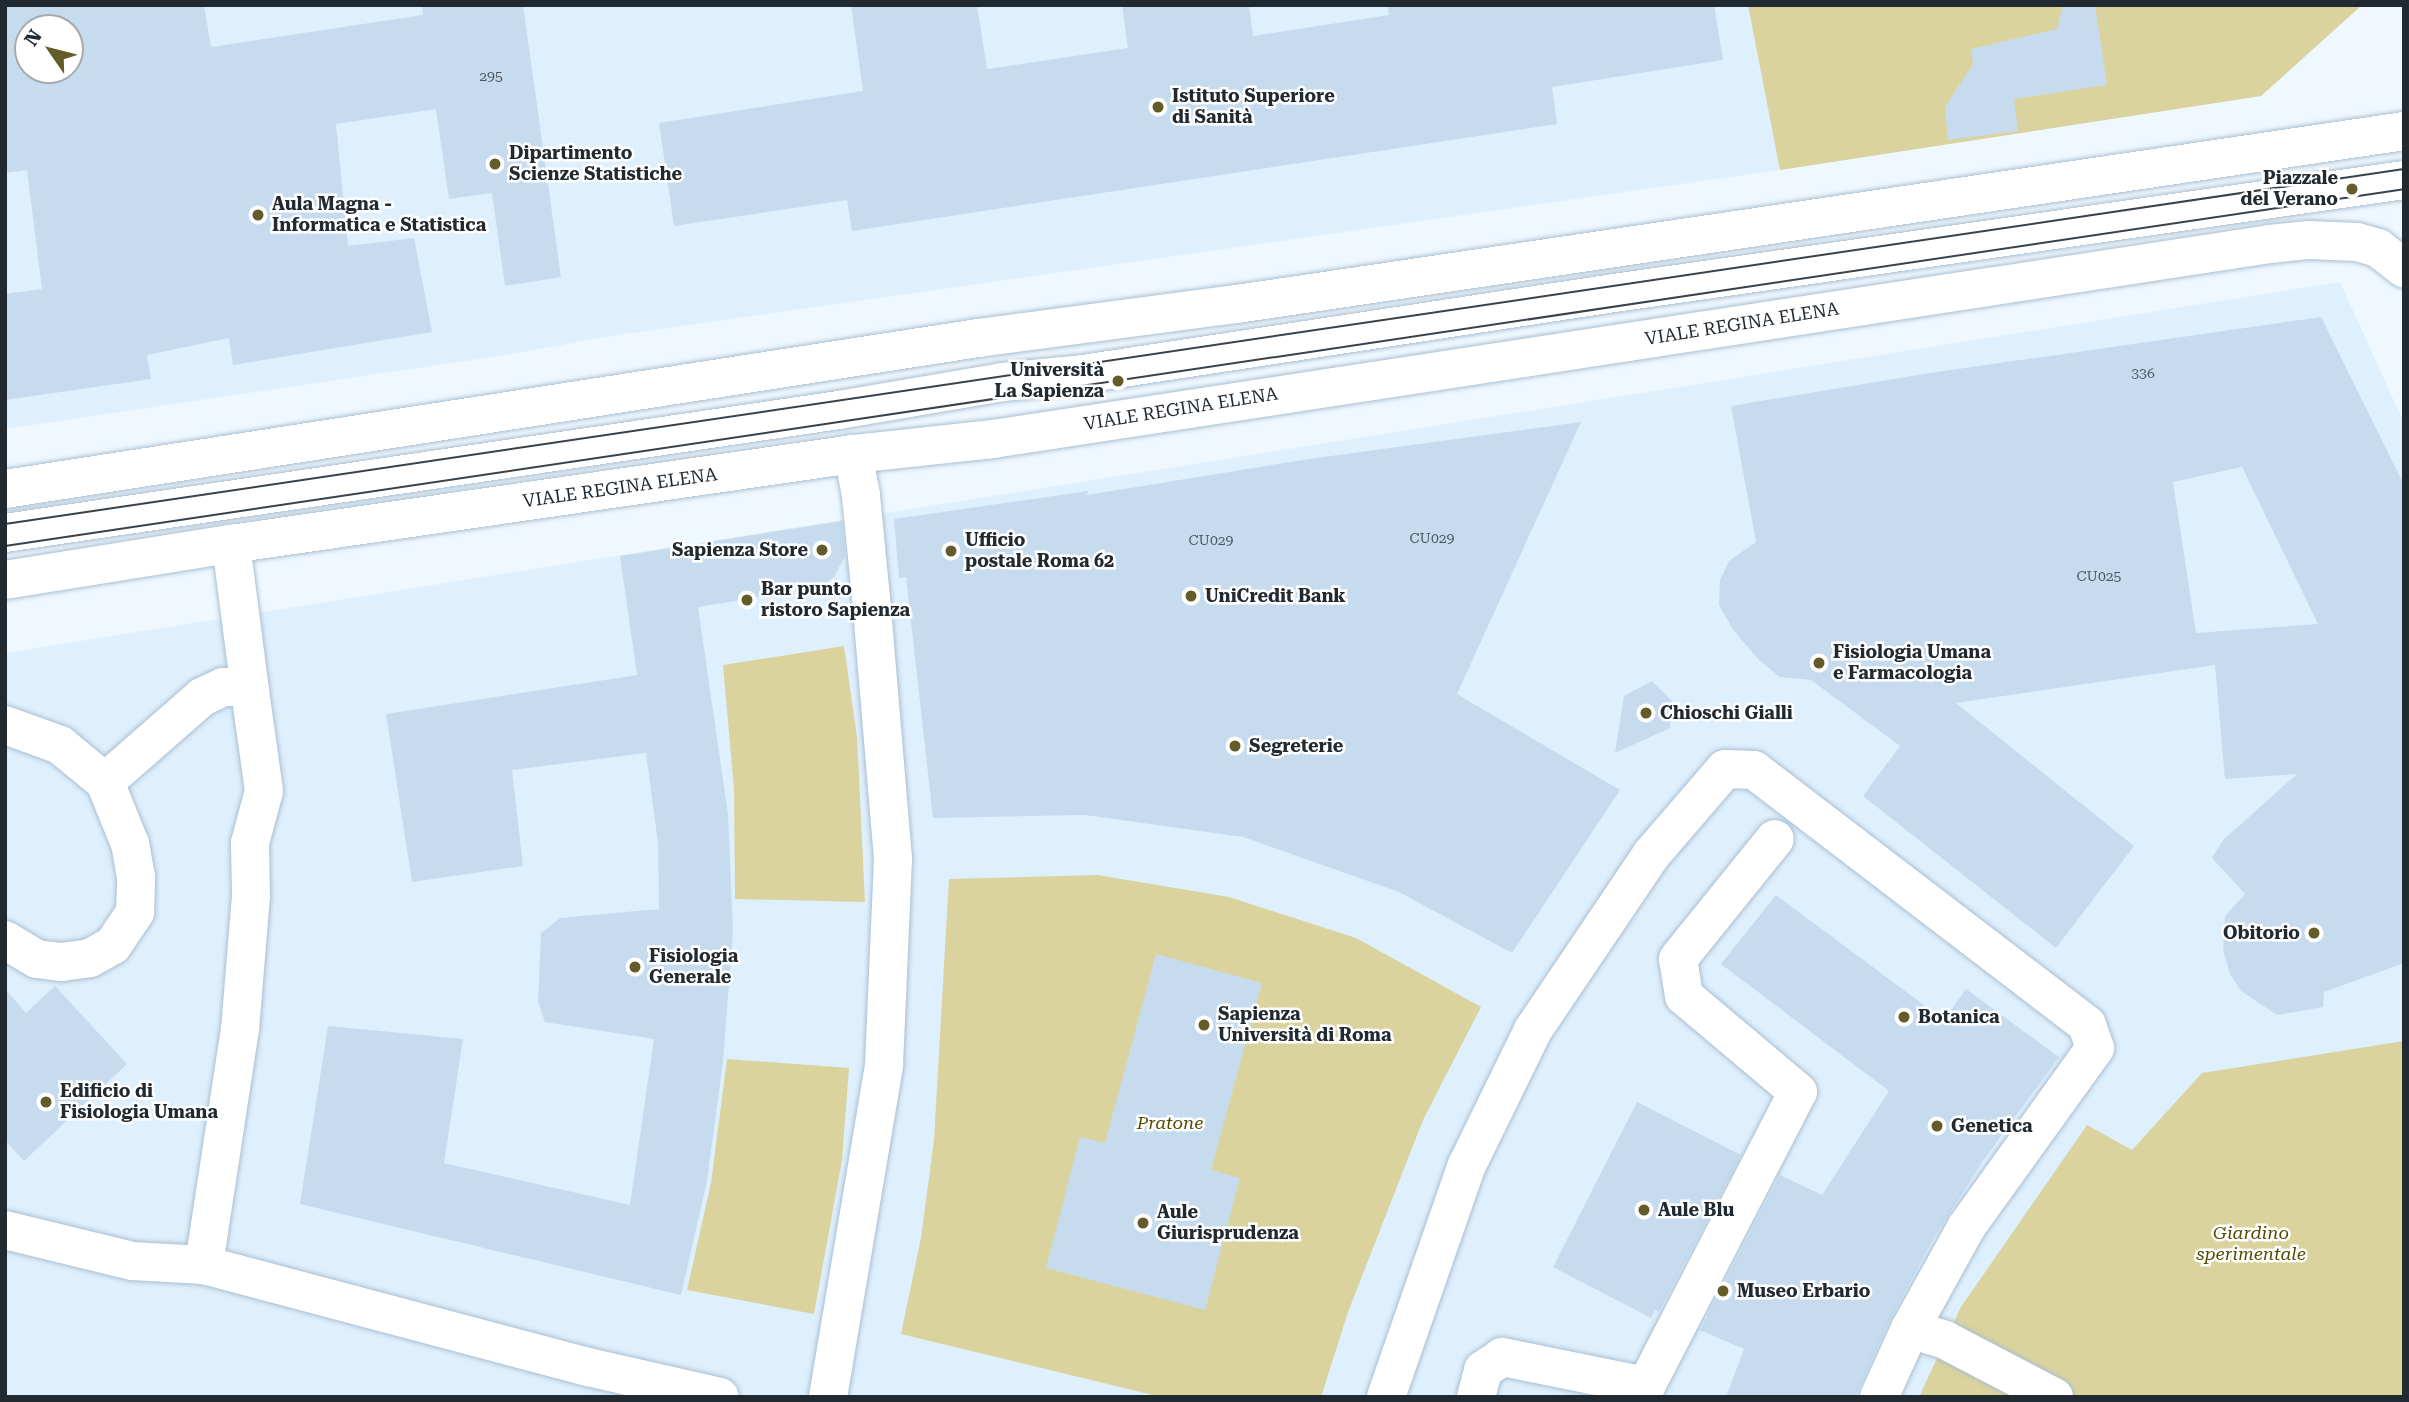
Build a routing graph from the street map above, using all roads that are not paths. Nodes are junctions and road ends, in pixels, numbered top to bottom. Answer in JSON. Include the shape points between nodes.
{"nodes":[{"id":1,"x":2403,"y":131,"type":"edge"},
{"id":2,"x":2404,"y":180,"type":"edge"},
{"id":3,"x":2298,"y":197,"type":"junction"},
{"id":4,"x":2357,"y":242,"type":"junction"},
{"id":5,"x":2404,"y":268,"type":"edge"},
{"id":6,"x":853,"y":454,"type":"junction"},
{"id":7,"x":5,"y":489,"type":"edge"},
{"id":8,"x":5,"y":533,"type":"edge"},
{"id":9,"x":231,"y":544,"type":"junction"},
{"id":10,"x":5,"y":580,"type":"edge"},
{"id":11,"x":250,"y":691,"type":"junction"},
{"id":12,"x":5,"y":725,"type":"edge"},
{"id":13,"x":105,"y":782,"type":"junction"},
{"id":14,"x":1775,"y":839,"type":"dead end"},
{"id":15,"x":5,"y":940,"type":"edge"},
{"id":16,"x":5,"y":1230,"type":"edge"},
{"id":17,"x":204,"y":1265,"type":"junction"},
{"id":18,"x":1910,"y":1329,"type":"junction"},
{"id":19,"x":585,"y":1382,"type":"edge"},
{"id":20,"x":827,"y":1396,"type":"edge"},
{"id":21,"x":720,"y":1397,"type":"edge"},
{"id":22,"x":1386,"y":1397,"type":"edge"},
{"id":23,"x":1476,"y":1397,"type":"edge"},
{"id":24,"x":1879,"y":1397,"type":"edge"},
{"id":25,"x":2054,"y":1397,"type":"edge"}],
"edges":[{"from":1,"to":3,"type":"main road"},
{"from":1,"to":7,"type":"main road","via":[[1237,304],[978,338]]},
{"from":2,"to":3,"type":"main road"},
{"from":3,"to":4,"type":"main road"},
{"from":3,"to":8,"type":"main road","via":[[1635,290],[1083,374],[1002,382]]},
{"from":4,"to":5,"type":"main road","via":[[2378,248]]},
{"from":4,"to":6,"type":"main road","name":"VIALE REGINA ELENA","via":[[2270,244],[993,439]]},
{"from":6,"to":9,"type":"main road","name":"VIALE REGINA ELENA"},
{"from":6,"to":20,"type":"main road","via":[[871,595],[893,859],[884,1065]]},
{"from":9,"to":10,"type":"main road","name":"VIALE REGINA ELENA"},
{"from":9,"to":11,"type":"main road"},
{"from":11,"to":13,"type":"main road","via":[[223,687],[202,696]]},
{"from":11,"to":17,"type":"main road","via":[[264,791],[250,843],[251,896],[240,1029]]},
{"from":12,"to":13,"type":"main road","via":[[60,745]]},
{"from":13,"to":15,"type":"main road","via":[[130,844],[136,877],[135,912],[113,945],[90,958],[37,959]]},
{"from":14,"to":23,"type":"main road","via":[[1678,959],[1684,996],[1798,1092],[1646,1386],[1502,1357],[1483,1370]]},
{"from":16,"to":17,"type":"main road","via":[[132,1261]]},
{"from":17,"to":19,"type":"main road"},
{"from":18,"to":22,"type":"main road","via":[[1967,1226],[2095,1048],[2087,1025],[1754,770],[1725,769],[1651,855],[1534,1030],[1467,1165]]},
{"from":18,"to":24,"type":"main road"},
{"from":18,"to":25,"type":"main road","via":[[1945,1340]]},
{"from":19,"to":21,"type":"main road"}]}
